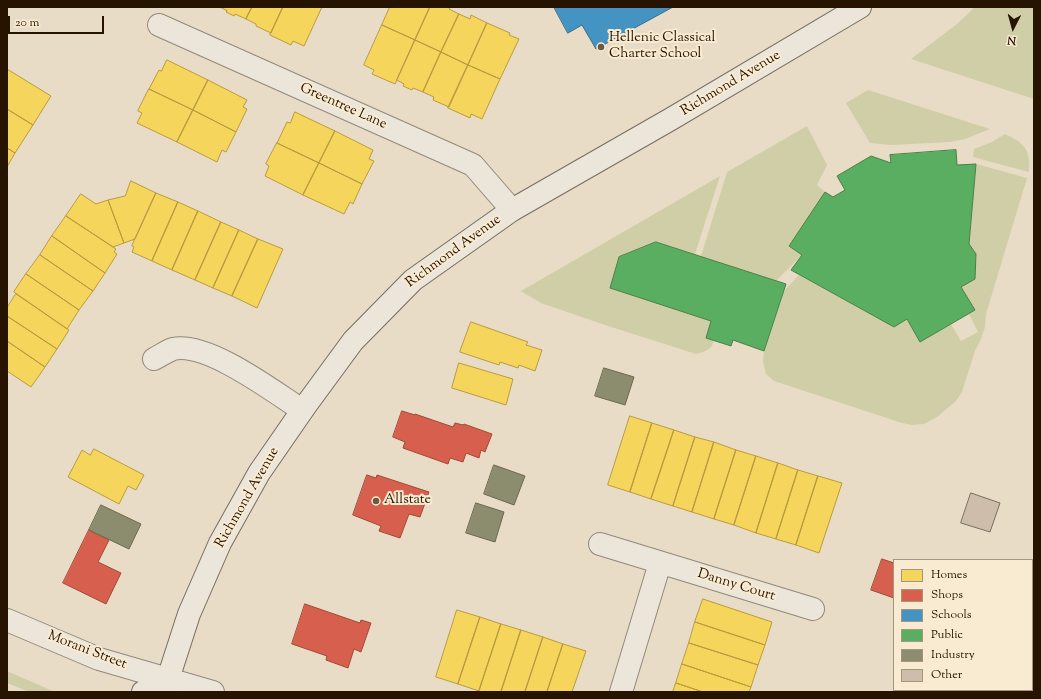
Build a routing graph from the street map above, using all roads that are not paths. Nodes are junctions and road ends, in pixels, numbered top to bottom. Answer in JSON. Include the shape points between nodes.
{"nodes":[{"id":1,"x":860,"y":7,"type":"edge"},
{"id":2,"x":159,"y":25,"type":"dead end"},
{"id":3,"x":512,"y":210,"type":"junction"},
{"id":4,"x":154,"y":359,"type":"dead end"},
{"id":5,"x":302,"y":410,"type":"junction"},
{"id":6,"x":600,"y":544,"type":"dead end"},
{"id":7,"x":660,"y":563,"type":"junction"},
{"id":8,"x":813,"y":609,"type":"dead end"},
{"id":9,"x":7,"y":620,"type":"edge"},
{"id":10,"x":170,"y":685,"type":"edge"},
{"id":11,"x":143,"y":692,"type":"edge"},
{"id":12,"x":213,"y":692,"type":"edge"},
{"id":13,"x":621,"y":692,"type":"edge"}],
"edges":[{"from":1,"to":3,"type":"street","name":"Richmond Avenue"},
{"from":2,"to":3,"type":"street","name":"Greentree Lane","via":[[473,165]]},
{"from":3,"to":5,"type":"street","name":"Richmond Avenue","via":[[413,280],[353,341]]},
{"from":4,"to":5,"type":"street","via":[[173,349],[194,349],[248,375]]},
{"from":5,"to":10,"type":"street","name":"Richmond Avenue","via":[[259,473],[220,543],[189,614]]},
{"from":6,"to":7,"type":"street","name":"Danny Court"},
{"from":7,"to":8,"type":"street","name":"Danny Court"},
{"from":7,"to":13,"type":"street"},
{"from":9,"to":10,"type":"street","name":"Morani Street","via":[[99,659]]},
{"from":10,"to":11,"type":"street"},
{"from":10,"to":12,"type":"street","name":"Morani Street"}]}
